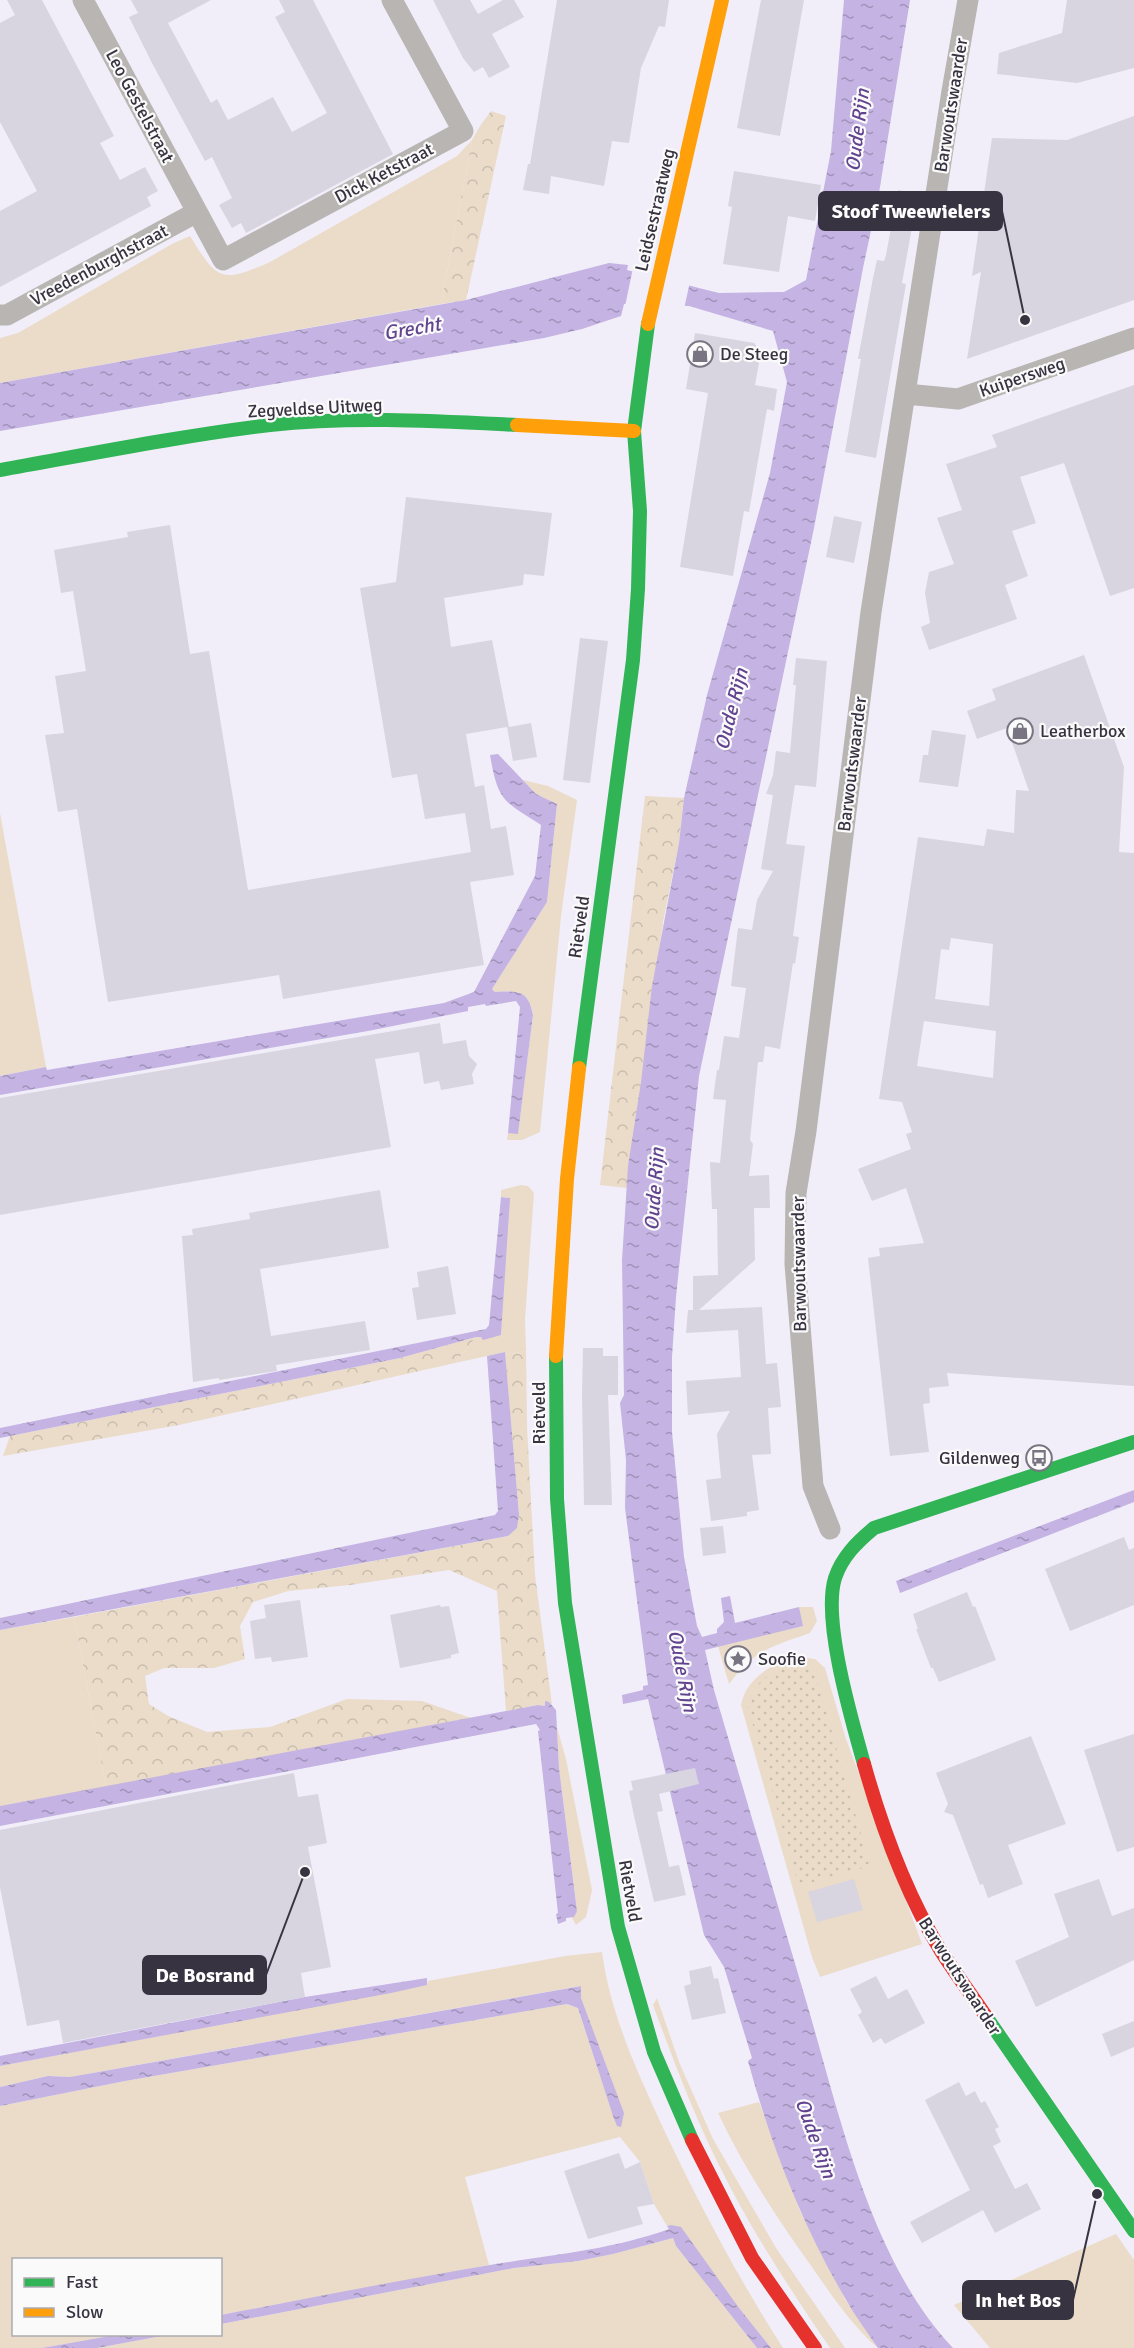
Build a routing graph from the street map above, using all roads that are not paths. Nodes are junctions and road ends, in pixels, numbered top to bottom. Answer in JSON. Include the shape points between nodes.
{"nodes":[{"id":1,"x":82,"y":0,"type":"edge"},
{"id":2,"x":392,"y":0,"type":"edge"},
{"id":3,"x":722,"y":0,"type":"edge"},
{"id":4,"x":968,"y":0,"type":"edge"},
{"id":5,"x":197,"y":212,"type":"junction"},
{"id":6,"x":0,"y":315,"type":"edge"},
{"id":7,"x":1134,"y":338,"type":"edge"},
{"id":8,"x":906,"y":394,"type":"junction"},
{"id":9,"x":634,"y":431,"type":"junction"},
{"id":10,"x":0,"y":470,"type":"edge"},
{"id":11,"x":1134,"y":1443,"type":"edge"},
{"id":12,"x":830,"y":1529,"type":"dead end"},
{"id":13,"x":1134,"y":2231,"type":"edge"},
{"id":14,"x":815,"y":2348,"type":"edge"}],
"edges":[{"from":1,"to":5,"type":"street","name":"Leo Gestelstraat"},
{"from":2,"to":5,"type":"street","name":"Dick Ketstraat","via":[[463,131],[223,260]]},
{"from":3,"to":9,"type":"main road","name":"Leidsestraatweg","via":[[660,267]]},
{"from":4,"to":8,"type":"street","name":"Barwoutswaarder"},
{"from":5,"to":6,"type":"street","name":"Vreedenburghstraat","via":[[7,315]]},
{"from":7,"to":8,"type":"street","name":"Kuipersweg","via":[[958,399]]},
{"from":8,"to":12,"type":"street","name":"Barwoutswaarder","via":[[871,612],[796,1193],[795,1264],[807,1427],[813,1486]]},
{"from":9,"to":10,"type":"main road","name":"Zegveldse Uitweg","via":[[354,421],[284,425]]},
{"from":9,"to":14,"type":"main road","name":"Rietveld","via":[[640,511],[633,660],[574,1102],[556,1332],[557,1499],[565,1603],[618,1927],[654,2052],[698,2155],[752,2258]]},
{"from":11,"to":13,"type":"main road","name":"Barwoutswaarder","via":[[874,1528],[848,1552],[836,1575],[831,1609],[850,1713],[872,1791],[903,1879],[920,1914],[941,1951]]}]}
